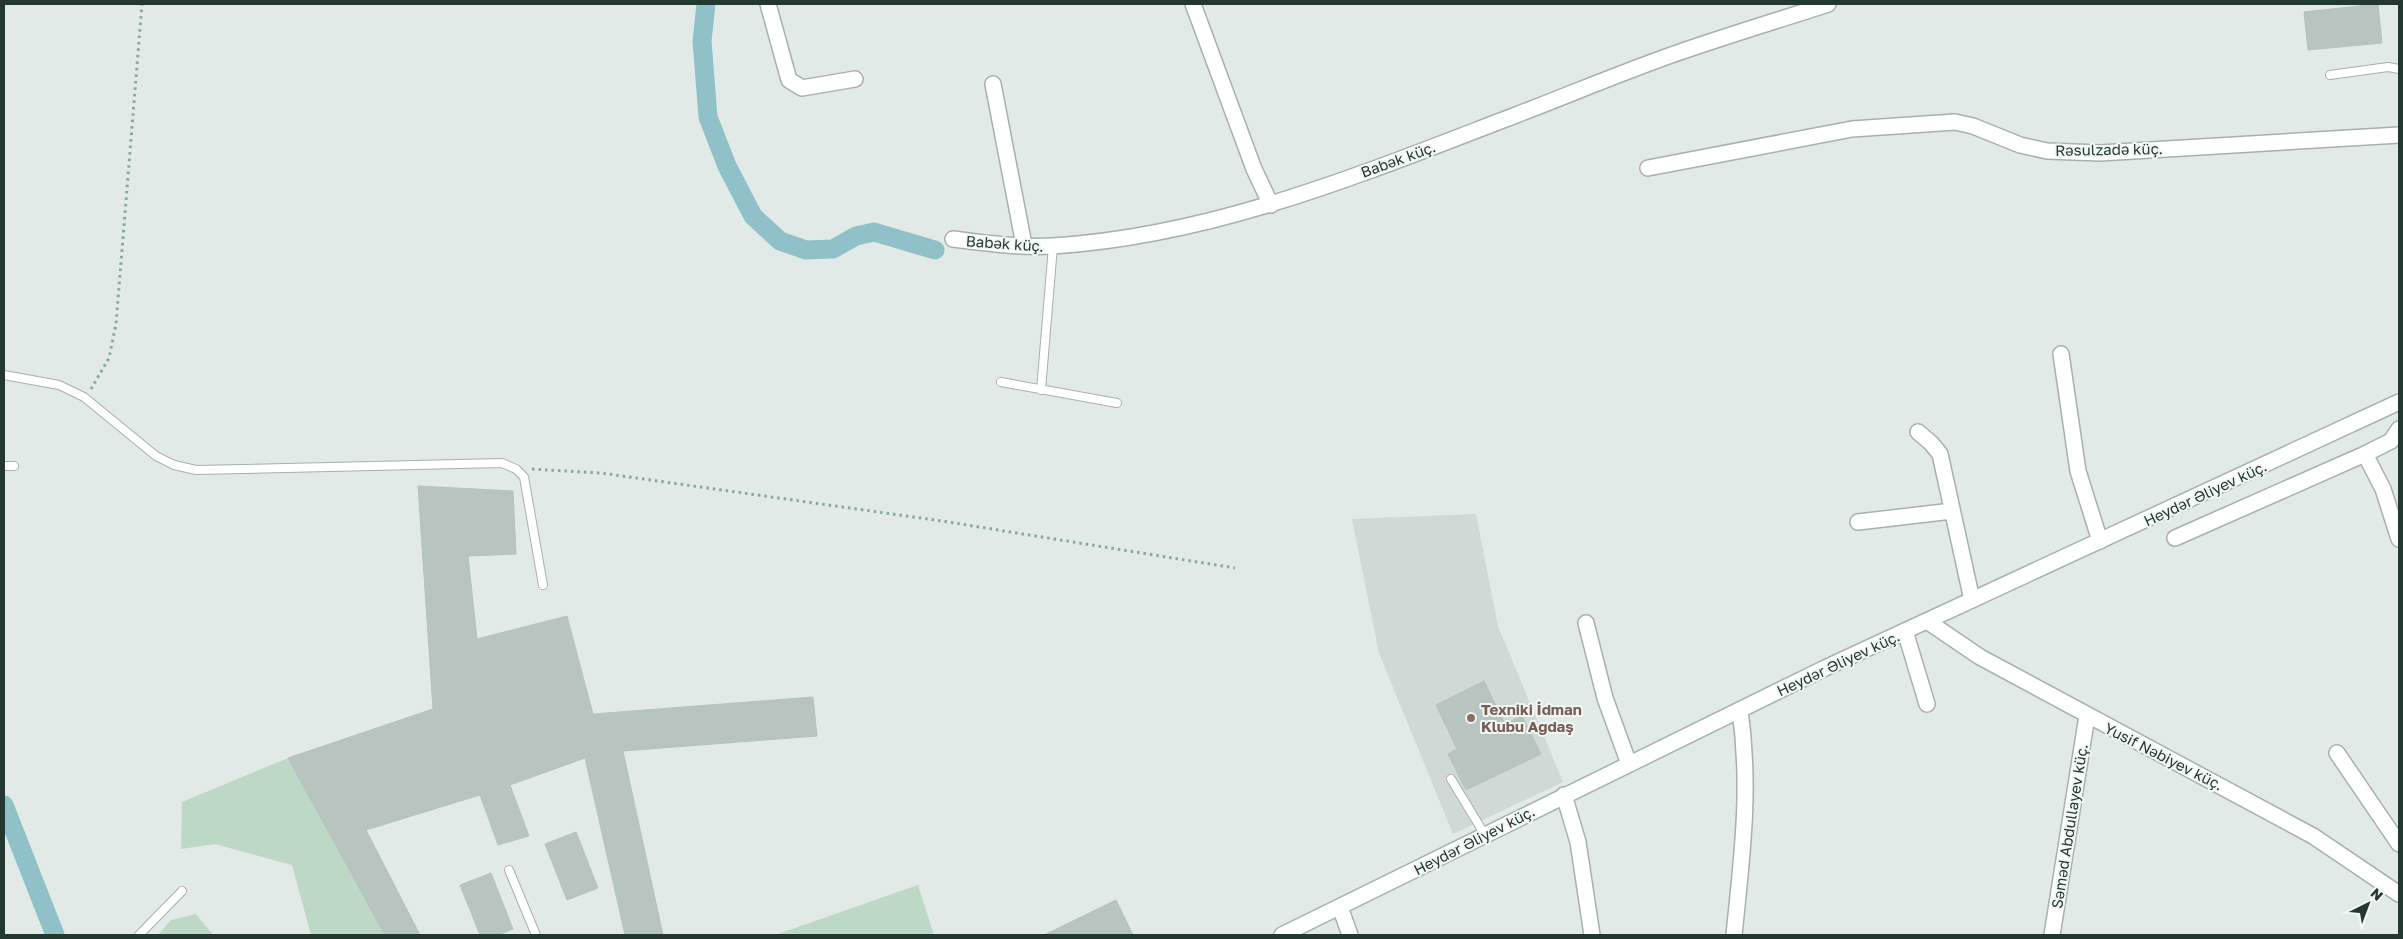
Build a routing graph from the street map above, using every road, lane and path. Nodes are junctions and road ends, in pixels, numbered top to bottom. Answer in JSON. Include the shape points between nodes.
{"nodes":[{"id":1,"x":142,"y":4,"type":"edge"},
{"id":2,"x":768,"y":4,"type":"edge"},
{"id":3,"x":1193,"y":4,"type":"edge"},
{"id":4,"x":1828,"y":4,"type":"edge"},
{"id":5,"x":2399,"y":69,"type":"edge"},
{"id":6,"x":2330,"y":75,"type":"dead end"},
{"id":7,"x":855,"y":79,"type":"dead end"},
{"id":8,"x":993,"y":84,"type":"dead end"},
{"id":9,"x":2399,"y":134,"type":"edge"},
{"id":10,"x":1648,"y":168,"type":"dead end"},
{"id":11,"x":1270,"y":205,"type":"junction"},
{"id":12,"x":952,"y":239,"type":"dead end"},
{"id":13,"x":1024,"y":245,"type":"junction"},
{"id":14,"x":1054,"y":246,"type":"junction"},
{"id":15,"x":2061,"y":354,"type":"dead end"},
{"id":16,"x":4,"y":375,"type":"edge"},
{"id":17,"x":1001,"y":382,"type":"dead end"},
{"id":18,"x":1041,"y":390,"type":"junction"},
{"id":19,"x":84,"y":397,"type":"junction"},
{"id":20,"x":2399,"y":402,"type":"edge"},
{"id":21,"x":1117,"y":403,"type":"dead end"},
{"id":22,"x":2399,"y":429,"type":"edge"},
{"id":23,"x":1918,"y":432,"type":"dead end"},
{"id":24,"x":2365,"y":454,"type":"junction"},
{"id":25,"x":4,"y":466,"type":"edge"},
{"id":26,"x":14,"y":466,"type":"dead end"},
{"id":27,"x":516,"y":469,"type":"junction"},
{"id":28,"x":1952,"y":512,"type":"junction"},
{"id":29,"x":1858,"y":522,"type":"dead end"},
{"id":30,"x":2175,"y":538,"type":"dead end"},
{"id":31,"x":2399,"y":539,"type":"edge"},
{"id":32,"x":2100,"y":541,"type":"junction"},
{"id":33,"x":1235,"y":568,"type":"dead end"},
{"id":34,"x":543,"y":585,"type":"dead end"},
{"id":35,"x":1972,"y":600,"type":"junction"},
{"id":36,"x":1927,"y":622,"type":"junction"},
{"id":37,"x":1586,"y":623,"type":"dead end"},
{"id":38,"x":1905,"y":631,"type":"junction"},
{"id":39,"x":1927,"y":704,"type":"dead end"},
{"id":40,"x":1740,"y":710,"type":"junction"},
{"id":41,"x":2087,"y":716,"type":"junction"},
{"id":42,"x":2338,"y":753,"type":"dead end"},
{"id":43,"x":1629,"y":764,"type":"junction"},
{"id":44,"x":1451,"y":779,"type":"dead end"},
{"id":45,"x":1564,"y":795,"type":"junction"},
{"id":46,"x":1485,"y":835,"type":"junction"},
{"id":47,"x":2399,"y":844,"type":"edge"},
{"id":48,"x":510,"y":870,"type":"dead end"},
{"id":49,"x":182,"y":891,"type":"dead end"},
{"id":50,"x":2399,"y":894,"type":"edge"},
{"id":51,"x":1340,"y":907,"type":"junction"},
{"id":52,"x":139,"y":935,"type":"edge"},
{"id":53,"x":536,"y":935,"type":"edge"},
{"id":54,"x":1282,"y":935,"type":"edge"},
{"id":55,"x":1350,"y":935,"type":"edge"},
{"id":56,"x":1592,"y":935,"type":"edge"},
{"id":57,"x":1734,"y":935,"type":"edge"},
{"id":58,"x":2052,"y":935,"type":"edge"}],
"edges":[{"from":1,"to":19,"type":"path","via":[[116,324],[109,358]]},
{"from":2,"to":7,"type":"street","via":[[790,80],[802,88]]},
{"from":3,"to":11,"type":"street"},
{"from":4,"to":11,"type":"street","name":"Babək küç.","via":[[1679,52]]},
{"from":5,"to":6,"type":"lane","via":[[2388,66]]},
{"from":8,"to":13,"type":"street"},
{"from":9,"to":10,"type":"street","name":"Rəsulzadə küç.","via":[[2100,153],[2047,151],[1956,122],[1852,129]]},
{"from":11,"to":14,"type":"street","name":"Babək küç.","via":[[1131,237]]},
{"from":12,"to":13,"type":"street","name":"Babək küç."},
{"from":13,"to":14,"type":"street","name":"Babək küç."},
{"from":14,"to":18,"type":"lane"},
{"from":15,"to":32,"type":"street","via":[[2078,471]]},
{"from":16,"to":19,"type":"lane","via":[[59,385]]},
{"from":17,"to":18,"type":"lane"},
{"from":18,"to":21,"type":"lane"},
{"from":19,"to":27,"type":"lane","via":[[156,456],[174,465],[196,470],[502,463]]},
{"from":20,"to":32,"type":"street","name":"Heydər Əliyev küç."},
{"from":22,"to":24,"type":"street","via":[[2391,441]]},
{"from":23,"to":28,"type":"street","via":[[1940,454]]},
{"from":24,"to":30,"type":"street"},
{"from":24,"to":31,"type":"street","via":[[2383,489]]},
{"from":25,"to":26,"type":"lane"},
{"from":27,"to":33,"type":"path","via":[[601,473],[942,521]]},
{"from":27,"to":34,"type":"lane","via":[[524,477]]},
{"from":28,"to":29,"type":"street"},
{"from":28,"to":35,"type":"street"},
{"from":32,"to":35,"type":"street","name":"Heydər Əliyev küç."},
{"from":35,"to":36,"type":"street","name":"Heydər Əliyev küç."},
{"from":36,"to":38,"type":"street","name":"Heydər Əliyev küç."},
{"from":36,"to":41,"type":"street","name":"Yusif Nəbiyev küç.","via":[[1980,657]]},
{"from":37,"to":43,"type":"street","via":[[1605,698]]},
{"from":38,"to":39,"type":"street"},
{"from":38,"to":40,"type":"street","name":"Heydər Əliyev küç."},
{"from":40,"to":43,"type":"street","name":"Heydər Əliyev küç."},
{"from":40,"to":57,"type":"street","via":[[1747,784]]},
{"from":41,"to":50,"type":"street","name":"Yusif Nəbiyev küç.","via":[[2313,836]]},
{"from":41,"to":58,"type":"street","name":"Səməd Abdullayev küç."},
{"from":42,"to":47,"type":"street"},
{"from":43,"to":45,"type":"street","name":"Heydər Əliyev küç."},
{"from":44,"to":46,"type":"lane"},
{"from":45,"to":46,"type":"street","name":"Heydər Əliyev küç."},
{"from":45,"to":56,"type":"street","via":[[1579,850]]},
{"from":46,"to":51,"type":"street","name":"Heydər Əliyev küç."},
{"from":48,"to":53,"type":"lane"},
{"from":49,"to":52,"type":"lane"},
{"from":51,"to":54,"type":"street","name":"Heydər Əliyev küç."},
{"from":51,"to":55,"type":"street"}]}
